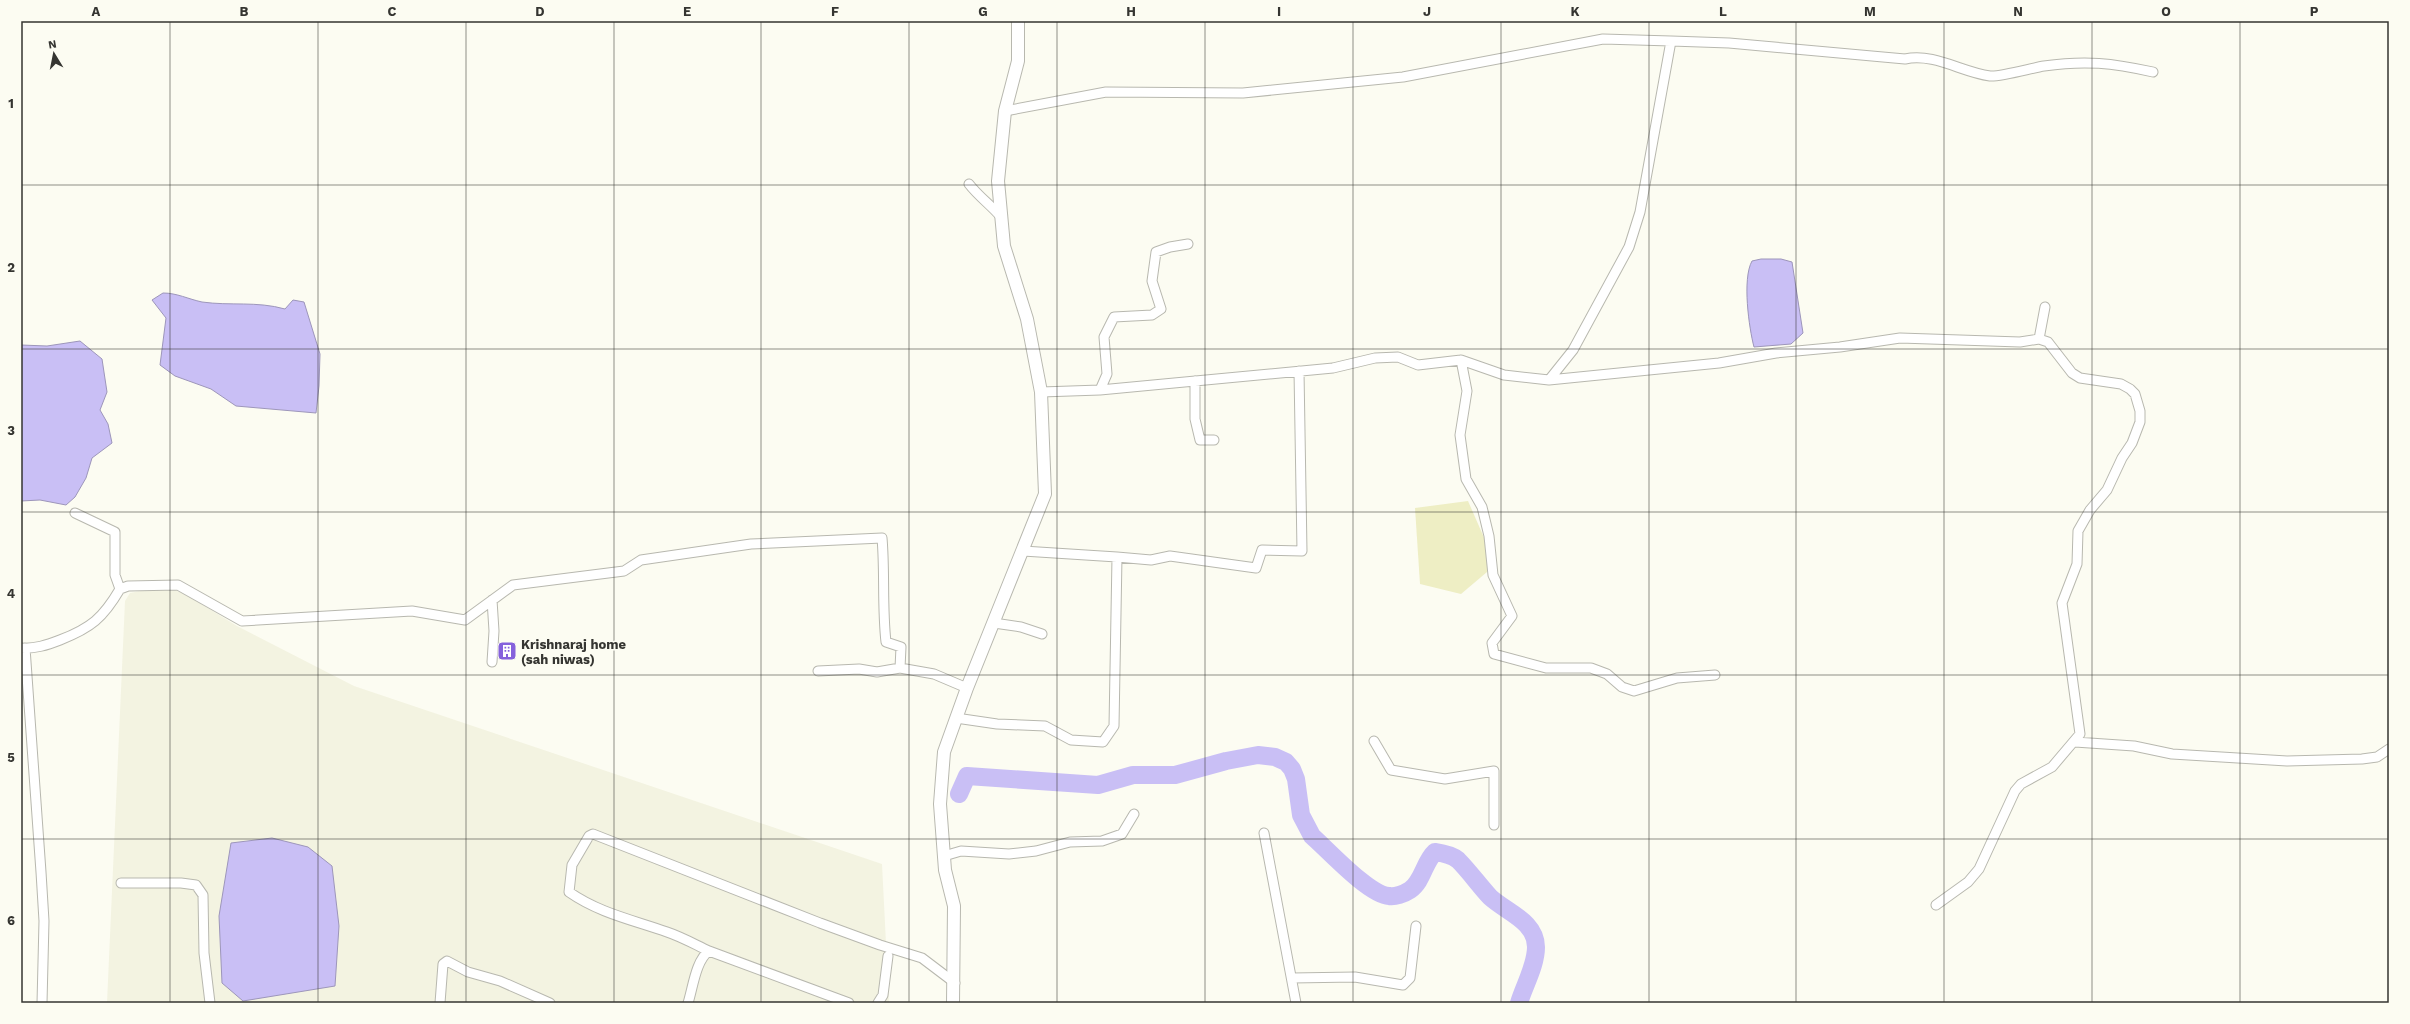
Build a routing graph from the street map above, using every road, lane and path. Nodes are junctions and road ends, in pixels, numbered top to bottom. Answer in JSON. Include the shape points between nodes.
{"nodes":[{"id":1,"x":1018,"y":21,"type":"edge"},
{"id":2,"x":1671,"y":41,"type":"junction"},
{"id":3,"x":2153,"y":72,"type":"dead end"},
{"id":4,"x":1005,"y":111,"type":"junction"},
{"id":5,"x":969,"y":184,"type":"dead end"},
{"id":6,"x":1001,"y":217,"type":"junction"},
{"id":7,"x":1188,"y":244,"type":"dead end"},
{"id":8,"x":2045,"y":307,"type":"dead end"},
{"id":9,"x":2039,"y":339,"type":"junction"},
{"id":10,"x":1461,"y":360,"type":"junction"},
{"id":11,"x":1299,"y":371,"type":"junction"},
{"id":12,"x":1549,"y":380,"type":"junction"},
{"id":13,"x":1195,"y":381,"type":"junction"},
{"id":14,"x":1100,"y":390,"type":"junction"},
{"id":15,"x":1041,"y":392,"type":"junction"},
{"id":16,"x":1214,"y":440,"type":"dead end"},
{"id":17,"x":75,"y":513,"type":"dead end"},
{"id":18,"x":1023,"y":551,"type":"junction"},
{"id":19,"x":1117,"y":557,"type":"junction"},
{"id":20,"x":120,"y":589,"type":"junction"},
{"id":21,"x":492,"y":600,"type":"junction"},
{"id":22,"x":994,"y":623,"type":"junction"},
{"id":23,"x":1042,"y":634,"type":"dead end"},
{"id":24,"x":23,"y":648,"type":"edge"},
{"id":25,"x":492,"y":662,"type":"dead end"},
{"id":26,"x":900,"y":668,"type":"junction"},
{"id":27,"x":818,"y":671,"type":"dead end"},
{"id":28,"x":1715,"y":675,"type":"dead end"},
{"id":29,"x":967,"y":688,"type":"junction"},
{"id":30,"x":956,"y":718,"type":"junction"},
{"id":31,"x":1374,"y":741,"type":"dead end"},
{"id":32,"x":2074,"y":742,"type":"junction"},
{"id":33,"x":2389,"y":749,"type":"edge"},
{"id":34,"x":1134,"y":814,"type":"dead end"},
{"id":35,"x":1494,"y":825,"type":"dead end"},
{"id":36,"x":1264,"y":833,"type":"dead end"},
{"id":37,"x":944,"y":856,"type":"junction"},
{"id":38,"x":121,"y":884,"type":"dead end"},
{"id":39,"x":1936,"y":905,"type":"dead end"},
{"id":40,"x":1416,"y":926,"type":"dead end"},
{"id":41,"x":709,"y":951,"type":"junction"},
{"id":42,"x":888,"y":956,"type":"dead end"},
{"id":43,"x":1292,"y":978,"type":"junction"},
{"id":44,"x":955,"y":983,"type":"junction"},
{"id":45,"x":42,"y":1003,"type":"edge"},
{"id":46,"x":210,"y":1003,"type":"edge"},
{"id":47,"x":440,"y":1003,"type":"edge"},
{"id":48,"x":550,"y":1003,"type":"edge"},
{"id":49,"x":688,"y":1003,"type":"edge"},
{"id":50,"x":850,"y":1003,"type":"edge"},
{"id":51,"x":878,"y":1003,"type":"edge"},
{"id":52,"x":953,"y":1003,"type":"edge"},
{"id":53,"x":1296,"y":1003,"type":"edge"}],
"edges":[{"from":1,"to":4,"type":"main road","via":[[1018,61]]},
{"from":2,"to":3,"type":"street","via":[[1729,43],[1905,59],[1917,57],[1934,59],[1990,76],[2043,66],[2090,61]]},
{"from":2,"to":4,"type":"street","via":[[1603,39],[1403,77],[1244,93],[1106,92]]},
{"from":2,"to":12,"type":"street","via":[[1640,212],[1629,247],[1573,350]]},
{"from":4,"to":6,"type":"main road","via":[[998,181]]},
{"from":5,"to":6,"type":"street","via":[[980,199],[991,205]]},
{"from":6,"to":15,"type":"main road","via":[[1004,246],[1027,318]]},
{"from":7,"to":14,"type":"street","via":[[1156,252],[1152,281],[1161,309],[1152,316],[1114,317],[1104,337],[1107,374]]},
{"from":8,"to":9,"type":"street"},
{"from":9,"to":12,"type":"street","via":[[2020,342],[1900,338],[1840,347],[1776,352],[1719,363]]},
{"from":9,"to":32,"type":"street","via":[[2048,342],[2072,373],[2080,378],[2121,384],[2130,389],[2135,394],[2140,412],[2140,422],[2132,443],[2107,490],[2090,510],[2078,532],[2077,564],[2062,603],[2080,734]]},
{"from":10,"to":11,"type":"street","via":[[1418,365],[1398,357],[1374,358],[1333,368]]},
{"from":10,"to":12,"type":"street","via":[[1504,375]]},
{"from":10,"to":28,"type":"street","via":[[1467,391],[1460,435],[1466,479],[1482,507],[1489,536],[1493,575],[1512,616],[1492,643],[1494,654],[1546,668],[1590,668],[1607,674],[1622,687],[1634,691],[1676,678]]},
{"from":11,"to":13,"type":"street"},
{"from":11,"to":19,"type":"street","via":[[1302,551],[1262,550],[1256,568],[1170,556],[1151,560]]},
{"from":13,"to":14,"type":"street"},
{"from":13,"to":16,"type":"street","via":[[1195,419],[1200,440]]},
{"from":14,"to":15,"type":"street"},
{"from":15,"to":18,"type":"main road","via":[[1045,494]]},
{"from":17,"to":20,"type":"street","via":[[115,532],[115,575]]},
{"from":18,"to":19,"type":"street"},
{"from":18,"to":22,"type":"main road"},
{"from":19,"to":30,"type":"street","via":[[1114,726],[1103,742],[1070,740],[1045,726],[997,724]]},
{"from":20,"to":21,"type":"street","via":[[141,585],[178,585],[242,621],[412,611],[465,620]]},
{"from":20,"to":24,"type":"street","via":[[108,609],[86,630],[46,646]]},
{"from":21,"to":25,"type":"street"},
{"from":21,"to":26,"type":"street","via":[[513,585],[624,571],[641,560],[751,544],[877,537],[882,538],[886,642],[901,647]]},
{"from":22,"to":23,"type":"street","via":[[1021,627]]},
{"from":22,"to":29,"type":"main road"},
{"from":24,"to":45,"type":"street","via":[[42,886]]},
{"from":26,"to":27,"type":"street","via":[[878,672],[859,669]]},
{"from":26,"to":29,"type":"street","via":[[934,674]]},
{"from":29,"to":30,"type":"main road"},
{"from":30,"to":37,"type":"main road","via":[[944,752],[940,804]]},
{"from":31,"to":35,"type":"street","via":[[1391,770],[1445,779],[1494,771]]},
{"from":32,"to":33,"type":"street","via":[[2134,746],[2172,754],[2287,761],[2362,760],[2377,757]]},
{"from":32,"to":39,"type":"street","via":[[2045,772],[2020,784],[1979,868],[1968,882]]},
{"from":34,"to":37,"type":"street","via":[[1122,834],[1102,842],[1070,842],[1036,851],[1009,854],[961,851]]},
{"from":36,"to":43,"type":"street"},
{"from":37,"to":44,"type":"main road","via":[[954,906]]},
{"from":38,"to":46,"type":"street","via":[[196,885],[203,895],[204,953]]},
{"from":40,"to":43,"type":"street","via":[[1410,978],[1403,985],[1355,977]]},
{"from":41,"to":44,"type":"street","via":[[668,933],[616,917],[584,903],[569,892],[572,865],[589,836],[594,834],[820,923],[922,958]]},
{"from":41,"to":49,"type":"street","via":[[698,963]]},
{"from":41,"to":50,"type":"street"},
{"from":42,"to":51,"type":"street","via":[[884,995]]},
{"from":43,"to":53,"type":"street"},
{"from":44,"to":52,"type":"main road"},
{"from":47,"to":48,"type":"street","via":[[443,964],[447,961],[468,972],[500,981]]}]}
